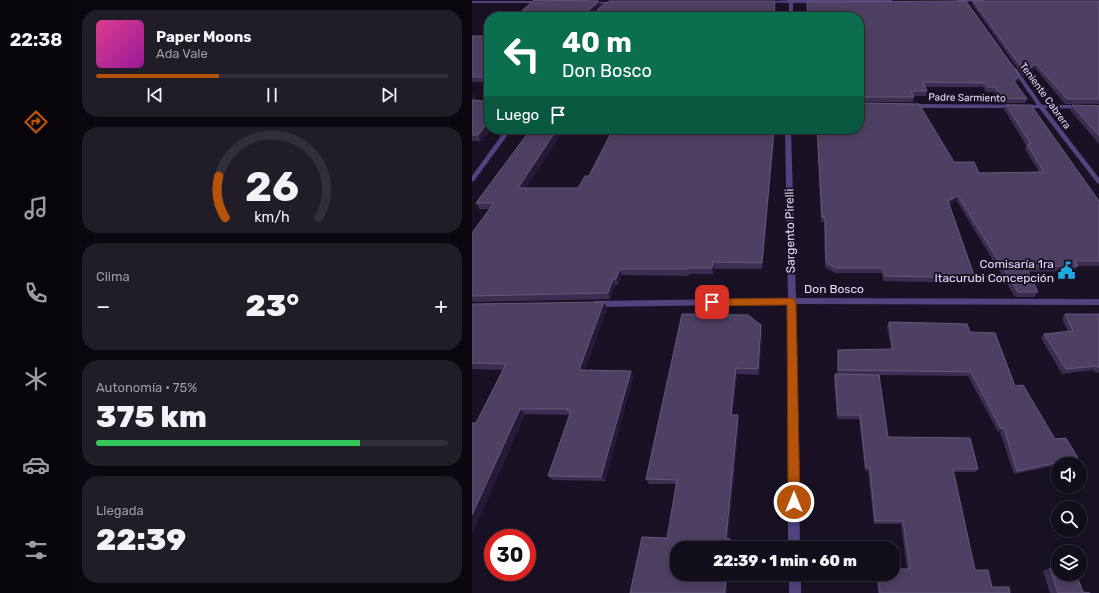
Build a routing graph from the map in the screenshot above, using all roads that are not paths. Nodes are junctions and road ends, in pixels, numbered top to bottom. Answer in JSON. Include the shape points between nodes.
{"nodes":[{"id":1,"x":965,"y":0,"type":"edge"},
{"id":2,"x":791,"y":1,"type":"edge"},
{"id":3,"x":894,"y":1,"type":"edge"},
{"id":4,"x":950,"y":1,"type":"edge"},
{"id":5,"x":989,"y":1,"type":"edge"},
{"id":6,"x":472,"y":2,"type":"edge"},
{"id":7,"x":548,"y":2,"type":"edge"},
{"id":8,"x":610,"y":2,"type":"edge"},
{"id":9,"x":760,"y":2,"type":"edge"},
{"id":10,"x":586,"y":3,"type":"edge"},
{"id":11,"x":625,"y":3,"type":"edge"},
{"id":12,"x":970,"y":7,"type":"edge"},
{"id":13,"x":599,"y":10,"type":"edge"},
{"id":14,"x":791,"y":12,"type":"edge"},
{"id":15,"x":1010,"y":64,"type":"edge"},
{"id":16,"x":907,"y":106,"type":"edge"},
{"id":17,"x":1099,"y":107,"type":"edge"},
{"id":18,"x":1041,"y":108,"type":"junction"},
{"id":19,"x":506,"y":134,"type":"edge"},
{"id":20,"x":788,"y":134,"type":"edge"},
{"id":21,"x":472,"y":180,"type":"edge"},
{"id":22,"x":1099,"y":182,"type":"edge"},
{"id":23,"x":792,"y":301,"type":"junction"},
{"id":24,"x":1099,"y":302,"type":"edge"},
{"id":25,"x":584,"y":304,"type":"edge"},
{"id":26,"x":794,"y":541,"type":"edge"},
{"id":27,"x":795,"y":581,"type":"edge"},
{"id":28,"x":795,"y":593,"type":"edge"}],
"edges":[{"from":1,"to":4,"type":"street"},
{"from":1,"to":5,"type":"street"},
{"from":1,"to":12,"type":"street"},
{"from":2,"to":3,"type":"street"},
{"from":2,"to":9,"type":"street"},
{"from":2,"to":14,"type":"street"},
{"from":6,"to":7,"type":"street"},
{"from":8,"to":10,"type":"street"},
{"from":8,"to":11,"type":"street"},
{"from":8,"to":13,"type":"street"},
{"from":15,"to":18,"type":"street","name":"Teniente Cabrera"},
{"from":16,"to":18,"type":"street","name":"Padre Sarmiento"},
{"from":17,"to":18,"type":"street","name":"Padre Sarmiento"},
{"from":18,"to":22,"type":"street","name":"Teniente Cabrera"},
{"from":19,"to":21,"type":"street"},
{"from":20,"to":23,"type":"street","name":"Sargento Pirelli"},
{"from":23,"to":24,"type":"street","name":"Don Bosco"},
{"from":23,"to":25,"type":"street","name":"Don Bosco"},
{"from":23,"to":26,"type":"street","name":"Sargento Pirelli"},
{"from":27,"to":28,"type":"street"}]}
